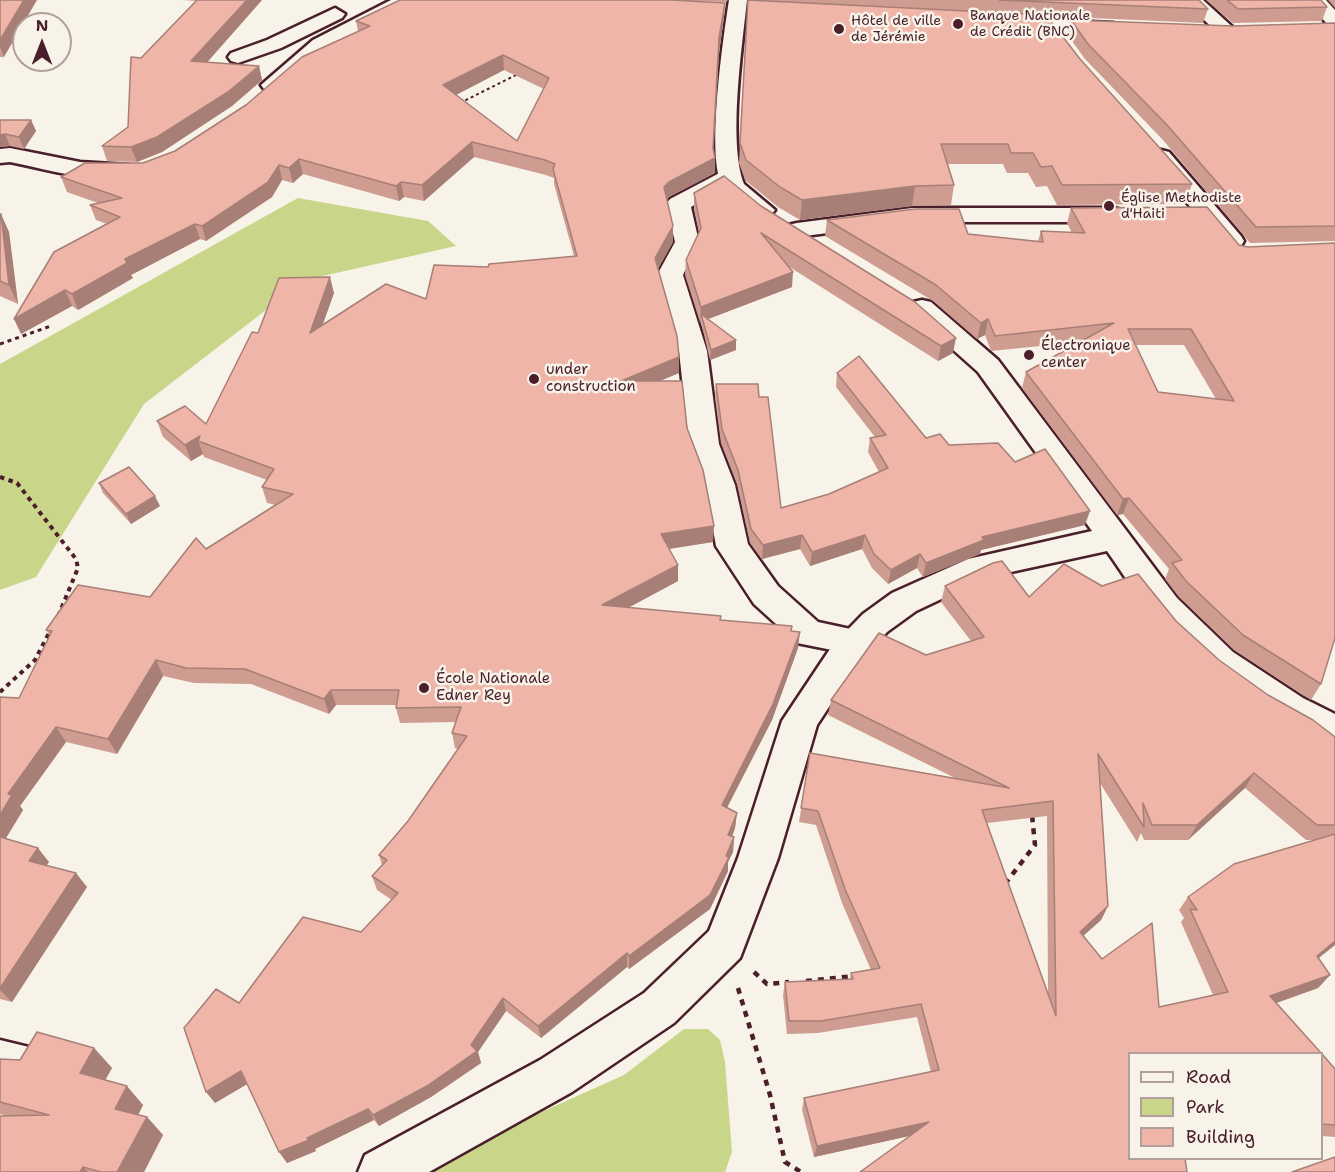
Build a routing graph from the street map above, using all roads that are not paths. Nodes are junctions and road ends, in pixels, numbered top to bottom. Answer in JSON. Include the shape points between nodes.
{"nodes":[{"id":1,"x":400,"y":0,"type":"edge"},
{"id":2,"x":1192,"y":0,"type":"edge"},
{"id":3,"x":1315,"y":0,"type":"edge"},
{"id":4,"x":349,"y":7,"type":"dead end"},
{"id":5,"x":737,"y":7,"type":"edge"},
{"id":6,"x":1335,"y":21,"type":"edge"},
{"id":7,"x":992,"y":23,"type":"edge"},
{"id":8,"x":1049,"y":26,"type":"junction"},
{"id":9,"x":1335,"y":29,"type":"edge"},
{"id":10,"x":1127,"y":30,"type":"edge"},
{"id":11,"x":1312,"y":30,"type":"edge"},
{"id":12,"x":1194,"y":31,"type":"edge"},
{"id":13,"x":1228,"y":32,"type":"junction"},
{"id":14,"x":1248,"y":32,"type":"edge"},
{"id":15,"x":1062,"y":45,"type":"edge"},
{"id":16,"x":237,"y":57,"type":"dead end"},
{"id":17,"x":258,"y":97,"type":"edge"},
{"id":18,"x":1145,"y":138,"type":"edge"},
{"id":19,"x":0,"y":156,"type":"edge"},
{"id":20,"x":140,"y":171,"type":"edge"},
{"id":21,"x":729,"y":175,"type":"junction"},
{"id":22,"x":1209,"y":213,"type":"junction"},
{"id":23,"x":1139,"y":214,"type":"edge"},
{"id":24,"x":1174,"y":214,"type":"edge"},
{"id":25,"x":797,"y":230,"type":"junction"},
{"id":26,"x":1254,"y":252,"type":"edge"},
{"id":27,"x":835,"y":255,"type":"edge"},
{"id":28,"x":903,"y":297,"type":"edge"},
{"id":29,"x":1114,"y":538,"type":"junction"},
{"id":30,"x":858,"y":642,"type":"junction"},
{"id":31,"x":1335,"y":731,"type":"edge"},
{"id":32,"x":382,"y":1172,"type":"edge"}],
"edges":[{"from":1,"to":17,"type":"street","via":[[398,6],[320,44]]},
{"from":2,"to":13,"type":"street"},
{"from":3,"to":6,"type":"street"},
{"from":4,"to":16,"type":"street","via":[[274,44]]},
{"from":5,"to":21,"type":"street","via":[[731,52],[726,163]]},
{"from":7,"to":8,"type":"street"},
{"from":8,"to":10,"type":"street"},
{"from":8,"to":15,"type":"street"},
{"from":9,"to":11,"type":"street"},
{"from":12,"to":13,"type":"street"},
{"from":13,"to":14,"type":"street"},
{"from":18,"to":22,"type":"street"},
{"from":19,"to":20,"type":"street","via":[[80,169]]},
{"from":21,"to":25,"type":"street","via":[[732,184],[752,203]]},
{"from":21,"to":30,"type":"street","via":[[678,204],[687,242],[670,275],[693,351],[704,444],[720,485],[732,546],[766,595],[809,634]]},
{"from":22,"to":24,"type":"street"},
{"from":22,"to":26,"type":"street","via":[[1242,253]]},
{"from":23,"to":25,"type":"street","via":[[912,215]]},
{"from":25,"to":27,"type":"street"},
{"from":28,"to":29,"type":"street","via":[[988,366]]},
{"from":29,"to":30,"type":"street","via":[[980,567],[904,602],[875,622]]},
{"from":29,"to":31,"type":"street","via":[[1165,607],[1221,662],[1290,708]]},
{"from":30,"to":32,"type":"street","via":[[800,721],[758,858],[725,944],[659,1008],[556,1076]]}]}
